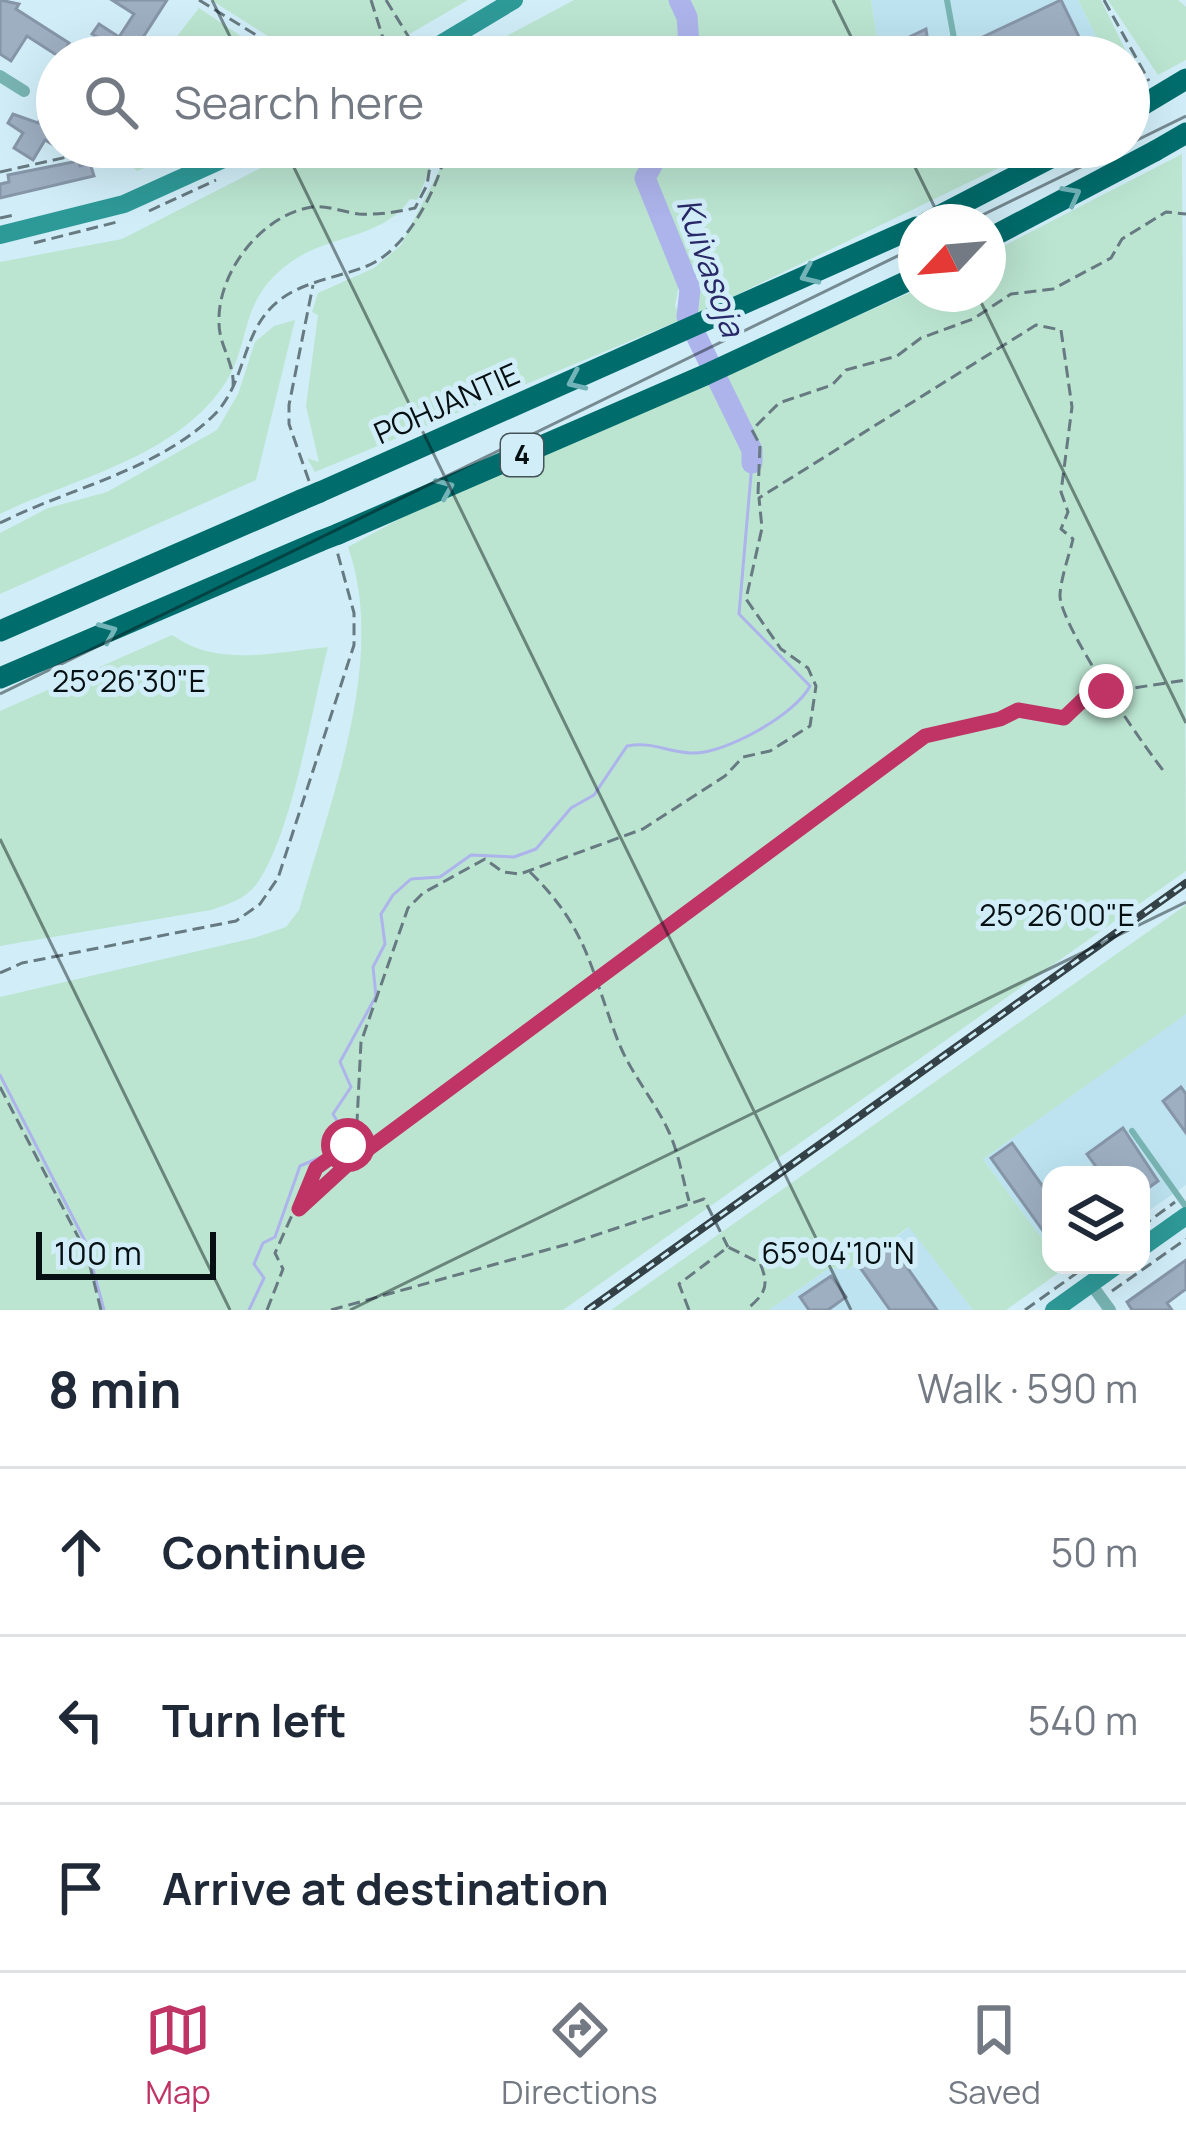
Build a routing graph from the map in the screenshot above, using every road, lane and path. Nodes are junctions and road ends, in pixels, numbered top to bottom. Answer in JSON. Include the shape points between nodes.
{"nodes":[{"id":1,"x":199,"y":0,"type":"edge"},
{"id":2,"x":371,"y":0,"type":"edge"},
{"id":3,"x":386,"y":0,"type":"edge"},
{"id":4,"x":514,"y":0,"type":"edge"},
{"id":5,"x":947,"y":0,"type":"edge"},
{"id":6,"x":1104,"y":0,"type":"edge"},
{"id":7,"x":258,"y":36,"type":"edge"},
{"id":8,"x":383,"y":36,"type":"edge"},
{"id":9,"x":407,"y":36,"type":"edge"},
{"id":10,"x":455,"y":36,"type":"edge"},
{"id":11,"x":954,"y":36,"type":"edge"},
{"id":12,"x":1124,"y":36,"type":"edge"},
{"id":13,"x":0,"y":76,"type":"edge"},
{"id":14,"x":1186,"y":80,"type":"edge"},
{"id":15,"x":1150,"y":82,"type":"edge"},
{"id":16,"x":1152,"y":86,"type":"dead end"},
{"id":17,"x":24,"y":91,"type":"dead end"},
{"id":18,"x":1150,"y":101,"type":"edge"},
{"id":19,"x":1186,"y":133,"type":"edge"},
{"id":20,"x":1150,"y":154,"type":"edge"},
{"id":21,"x":36,"y":164,"type":"edge"},
{"id":22,"x":204,"y":168,"type":"edge"},
{"id":23,"x":438,"y":168,"type":"edge"},
{"id":24,"x":1031,"y":168,"type":"edge"},
{"id":25,"x":1123,"y":168,"type":"edge"},
{"id":26,"x":430,"y":169,"type":"joint"},
{"id":27,"x":0,"y":172,"type":"edge"},
{"id":28,"x":432,"y":184,"type":"junction"},
{"id":29,"x":962,"y":204,"type":"edge"},
{"id":30,"x":23,"y":213,"type":"dead end"},
{"id":31,"x":1186,"y":214,"type":"edge"},
{"id":32,"x":0,"y":218,"type":"edge"},
{"id":33,"x":1006,"y":230,"type":"edge"},
{"id":34,"x":0,"y":235,"type":"edge"},
{"id":35,"x":898,"y":235,"type":"edge"},
{"id":36,"x":313,"y":285,"type":"junction"},
{"id":37,"x":898,"y":285,"type":"edge"},
{"id":38,"x":232,"y":394,"type":"junction"},
{"id":39,"x":312,"y":496,"type":"junction"},
{"id":40,"x":759,"y":498,"type":"junction"},
{"id":41,"x":0,"y":524,"type":"edge"},
{"id":42,"x":332,"y":541,"type":"junction"},
{"id":43,"x":0,"y":631,"type":"edge"},
{"id":44,"x":0,"y":679,"type":"edge"},
{"id":45,"x":1186,"y":680,"type":"edge"},
{"id":46,"x":1113,"y":695,"type":"junction"},
{"id":47,"x":1166,"y":774,"type":"dead end"},
{"id":48,"x":528,"y":871,"type":"junction"},
{"id":49,"x":0,"y":973,"type":"edge"},
{"id":50,"x":599,"y":980,"type":"junction"},
{"id":51,"x":0,"y":1087,"type":"edge"},
{"id":52,"x":1132,"y":1130,"type":"dead end"},
{"id":53,"x":690,"y":1203,"type":"junction"},
{"id":54,"x":1184,"y":1207,"type":"edge"},
{"id":55,"x":299,"y":1209,"type":"junction"},
{"id":56,"x":1150,"y":1223,"type":"edge"},
{"id":57,"x":1150,"y":1239,"type":"edge"},
{"id":58,"x":1186,"y":1239,"type":"edge"},
{"id":59,"x":728,"y":1246,"type":"junction"},
{"id":60,"x":1098,"y":1289,"type":"edge"},
{"id":61,"x":101,"y":1310,"type":"edge"},
{"id":62,"x":266,"y":1310,"type":"edge"},
{"id":63,"x":331,"y":1310,"type":"edge"},
{"id":64,"x":689,"y":1310,"type":"edge"},
{"id":65,"x":746,"y":1310,"type":"edge"},
{"id":66,"x":1025,"y":1310,"type":"edge"},
{"id":67,"x":1054,"y":1310,"type":"edge"}],
"edges":[{"from":1,"to":7,"type":"path"},
{"from":2,"to":8,"type":"path"},
{"from":3,"to":9,"type":"path","bridge":true},
{"from":4,"to":10,"type":"street"},
{"from":5,"to":11,"type":"lane"},
{"from":6,"to":12,"type":"path"},
{"from":13,"to":17,"type":"street"},
{"from":14,"to":18,"type":"highway","bridge":true},
{"from":15,"to":16,"type":"path"},
{"from":20,"to":19,"type":"highway","one_way":true,"bridge":true},
{"from":21,"to":27,"type":"path"},
{"from":22,"to":34,"type":"street","via":[[124,204]]},
{"from":23,"to":28,"type":"path"},
{"from":24,"to":29,"type":"highway"},
{"from":33,"to":25,"type":"highway","one_way":true,"bridge":true},
{"from":26,"to":28,"type":"path"},
{"from":26,"to":38,"type":"path","via":[[415,208],[360,214],[316,206],[271,225],[249,246],[222,291],[218,327],[235,370]]},
{"from":28,"to":36,"type":"path","via":[[387,255]]},
{"from":30,"to":32,"type":"path"},
{"from":31,"to":40,"type":"path","via":[[1166,212],[1122,239],[1111,258],[1053,289],[1011,294],[897,356],[779,403],[752,430],[760,445]]},
{"from":35,"to":39,"type":"highway","name":"POHJANTIE","number":"4","one_way":true},
{"from":36,"to":38,"type":"path","via":[[283,297],[258,322]]},
{"from":36,"to":39,"type":"path","via":[[289,405]]},
{"from":42,"to":37,"type":"highway","number":"4","one_way":true},
{"from":38,"to":41,"type":"path","via":[[209,419],[109,480]]},
{"from":39,"to":43,"type":"highway","name":"POHJANTIE","number":"4"},
{"from":40,"to":46,"type":"path","via":[[1036,325],[1061,330],[1072,407],[1061,529],[1073,539],[1060,597],[1066,622]]},
{"from":40,"to":48,"type":"path","via":[[762,528],[746,599],[781,650],[808,668],[816,686],[810,726],[743,757],[643,829]]},
{"from":44,"to":42,"type":"highway","number":"4","one_way":true},
{"from":42,"to":49,"type":"path","via":[[354,613],[354,646],[278,878],[260,904],[236,921]]},
{"from":45,"to":46,"type":"path"},
{"from":46,"to":47,"type":"path"},
{"from":46,"to":50,"type":"path","via":[[1088,695],[1064,718],[1018,710],[925,736]]},
{"from":48,"to":50,"type":"path","via":[[584,938]]},
{"from":48,"to":55,"type":"path","via":[[503,872],[485,859],[408,908],[361,1042],[357,1122],[348,1145],[307,1181]]},
{"from":50,"to":53,"type":"path","via":[[619,1046],[670,1133]]},
{"from":50,"to":55,"type":"path","via":[[348,1164]]},
{"from":51,"to":61,"type":"path","via":[[80,1239]]},
{"from":52,"to":54,"type":"lane"},
{"from":53,"to":59,"type":"path","via":[[708,1201]]},
{"from":53,"to":63,"type":"path"},
{"from":54,"to":56,"type":"path"},
{"from":54,"to":57,"type":"street"},
{"from":55,"to":62,"type":"path","via":[[275,1253],[284,1270]]},
{"from":58,"to":60,"type":"path"},
{"from":59,"to":64,"type":"path","via":[[679,1284]]},
{"from":59,"to":65,"type":"path","via":[[760,1263],[767,1281]]},
{"from":60,"to":66,"type":"path"},
{"from":60,"to":67,"type":"street"}]}
